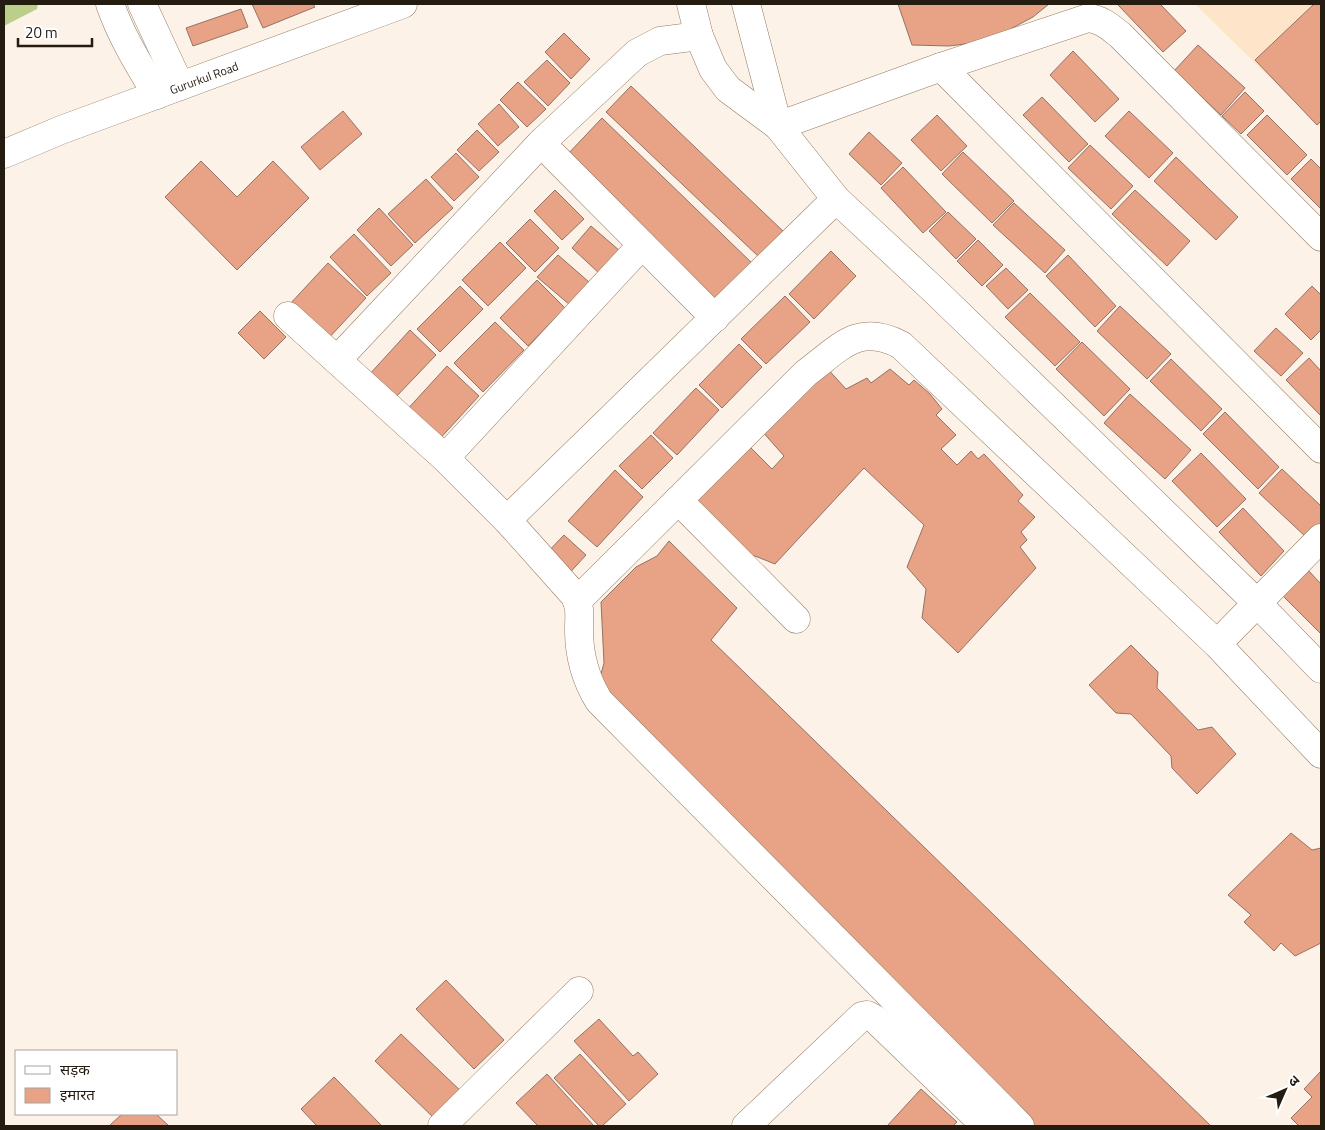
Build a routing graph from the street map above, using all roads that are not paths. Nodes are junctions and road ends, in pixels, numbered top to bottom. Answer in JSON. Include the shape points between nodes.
{"nodes":[{"id":1,"x":110,"y":4,"type":"edge"},
{"id":2,"x":142,"y":4,"type":"edge"},
{"id":3,"x":403,"y":4,"type":"edge"},
{"id":4,"x":691,"y":4,"type":"edge"},
{"id":5,"x":746,"y":4,"type":"edge"},
{"id":6,"x":699,"y":36,"type":"junction"},
{"id":7,"x":941,"y":67,"type":"junction"},
{"id":8,"x":168,"y":90,"type":"junction"},
{"id":9,"x":778,"y":126,"type":"junction"},
{"id":10,"x":541,"y":143,"type":"junction"},
{"id":11,"x":4,"y":154,"type":"edge"},
{"id":12,"x":836,"y":199,"type":"junction"},
{"id":13,"x":1321,"y":237,"type":"edge"},
{"id":14,"x":642,"y":245,"type":"junction"},
{"id":15,"x":288,"y":316,"type":"dead end"},
{"id":16,"x":715,"y":318,"type":"junction"},
{"id":17,"x":337,"y":360,"type":"junction"},
{"id":18,"x":1321,"y":449,"type":"edge"},
{"id":19,"x":445,"y":458,"type":"junction"},
{"id":20,"x":678,"y":500,"type":"junction"},
{"id":21,"x":507,"y":520,"type":"junction"},
{"id":22,"x":1321,"y":538,"type":"edge"},
{"id":23,"x":578,"y":601,"type":"junction"},
{"id":24,"x":1257,"y":603,"type":"junction"},
{"id":25,"x":796,"y":619,"type":"dead end"},
{"id":26,"x":1218,"y":644,"type":"junction"},
{"id":27,"x":1321,"y":669,"type":"edge"},
{"id":28,"x":1321,"y":754,"type":"edge"},
{"id":29,"x":579,"y":991,"type":"dead end"},
{"id":30,"x":442,"y":1126,"type":"edge"},
{"id":31,"x":746,"y":1126,"type":"edge"},
{"id":32,"x":986,"y":1126,"type":"edge"},
{"id":33,"x":1020,"y":1126,"type":"edge"}],
"edges":[{"from":1,"to":8,"type":"street","via":[[130,49]]},
{"from":2,"to":8,"type":"street"},
{"from":3,"to":8,"type":"street","name":"Gururkul Road"},
{"from":4,"to":6,"type":"street"},
{"from":5,"to":9,"type":"street"},
{"from":6,"to":9,"type":"street","via":[[728,89]]},
{"from":6,"to":10,"type":"street","via":[[660,41],[637,53]]},
{"from":7,"to":9,"type":"street"},
{"from":7,"to":13,"type":"street","via":[[1088,18],[1100,21],[1120,35]]},
{"from":7,"to":18,"type":"street"},
{"from":8,"to":11,"type":"street","name":"Gururkul Road"},
{"from":9,"to":12,"type":"street"},
{"from":10,"to":14,"type":"street"},
{"from":10,"to":17,"type":"street"},
{"from":12,"to":16,"type":"street"},
{"from":12,"to":24,"type":"street"},
{"from":14,"to":16,"type":"street"},
{"from":14,"to":19,"type":"street"},
{"from":15,"to":17,"type":"street"},
{"from":16,"to":21,"type":"street"},
{"from":17,"to":19,"type":"street"},
{"from":19,"to":21,"type":"street"},
{"from":20,"to":23,"type":"street"},
{"from":20,"to":25,"type":"street"},
{"from":20,"to":26,"type":"street","via":[[806,373],[846,343],[873,334],[901,345]]},
{"from":21,"to":23,"type":"street"},
{"from":22,"to":24,"type":"street"},
{"from":23,"to":33,"type":"street","via":[[580,653],[588,680],[600,701]]},
{"from":24,"to":26,"type":"street"},
{"from":24,"to":27,"type":"street"},
{"from":26,"to":28,"type":"street"},
{"from":29,"to":30,"type":"street"},
{"from":31,"to":32,"type":"street","via":[[862,1016],[867,1015],[875,1019]]}]}
